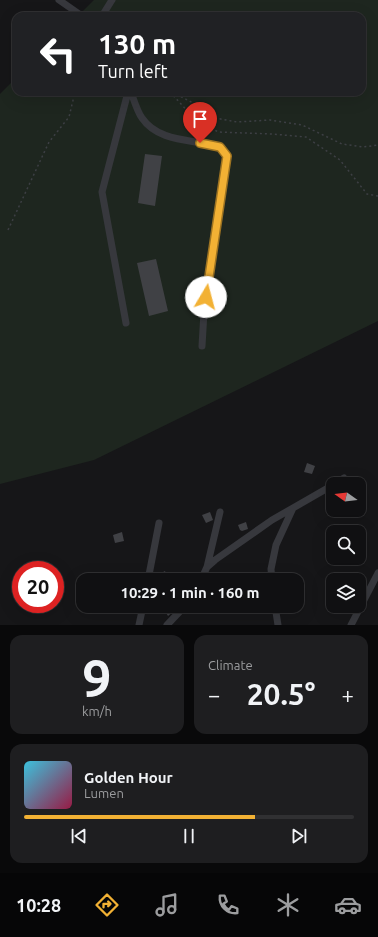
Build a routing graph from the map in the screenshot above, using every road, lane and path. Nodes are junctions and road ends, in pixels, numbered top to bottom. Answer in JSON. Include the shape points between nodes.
{"nodes":[{"id":1,"x":59,"y":0,"type":"edge"},
{"id":2,"x":112,"y":0,"type":"edge"},
{"id":3,"x":76,"y":12,"type":"edge"},
{"id":4,"x":104,"y":12,"type":"edge"},
{"id":5,"x":74,"y":96,"type":"edge"},
{"id":6,"x":129,"y":96,"type":"edge"},
{"id":7,"x":132,"y":96,"type":"edge"},
{"id":8,"x":174,"y":96,"type":"edge"},
{"id":9,"x":179,"y":96,"type":"edge"},
{"id":10,"x":378,"y":145,"type":"edge"},
{"id":11,"x":378,"y":196,"type":"edge"},
{"id":12,"x":8,"y":230,"type":"dead end"},
{"id":13,"x":126,"y":323,"type":"dead end"},
{"id":14,"x":202,"y":346,"type":"dead end"},
{"id":15,"x":326,"y":488,"type":"edge"},
{"id":16,"x":293,"y":508,"type":"junction"},
{"id":17,"x":220,"y":512,"type":"dead end"},
{"id":18,"x":159,"y":523,"type":"dead end"},
{"id":19,"x":207,"y":567,"type":"junction"},
{"id":20,"x":149,"y":573,"type":"edge"},
{"id":21,"x":204,"y":573,"type":"edge"},
{"id":22,"x":271,"y":573,"type":"edge"},
{"id":23,"x":378,"y":575,"type":"edge"},
{"id":24,"x":142,"y":613,"type":"edge"},
{"id":25,"x":178,"y":613,"type":"edge"},
{"id":26,"x":276,"y":613,"type":"edge"},
{"id":27,"x":139,"y":625,"type":"edge"},
{"id":28,"x":167,"y":625,"type":"edge"},
{"id":29,"x":278,"y":625,"type":"edge"},
{"id":30,"x":351,"y":625,"type":"edge"}],
"edges":[{"from":1,"to":3,"type":"street"},
{"from":2,"to":4,"type":"street"},
{"from":5,"to":12,"type":"path","via":[[69,117],[50,142]]},
{"from":6,"to":13,"type":"street","via":[[102,192]]},
{"from":7,"to":14,"type":"street","via":[[141,117],[158,133],[220,147],[227,156],[204,312]]},
{"from":8,"to":11,"type":"path","via":[[192,116],[218,132],[306,137],[340,160],[367,194]]},
{"from":9,"to":10,"type":"path","via":[[215,118],[237,122],[270,120],[302,124],[342,144],[364,147]]},
{"from":15,"to":16,"type":"street"},
{"from":16,"to":19,"type":"street"},
{"from":16,"to":22,"type":"street","via":[[276,544]]},
{"from":17,"to":19,"type":"street"},
{"from":18,"to":20,"type":"street"},
{"from":19,"to":21,"type":"street"},
{"from":23,"to":30,"type":"street"},
{"from":24,"to":27,"type":"street"},
{"from":25,"to":28,"type":"street"},
{"from":26,"to":29,"type":"street"}]}
